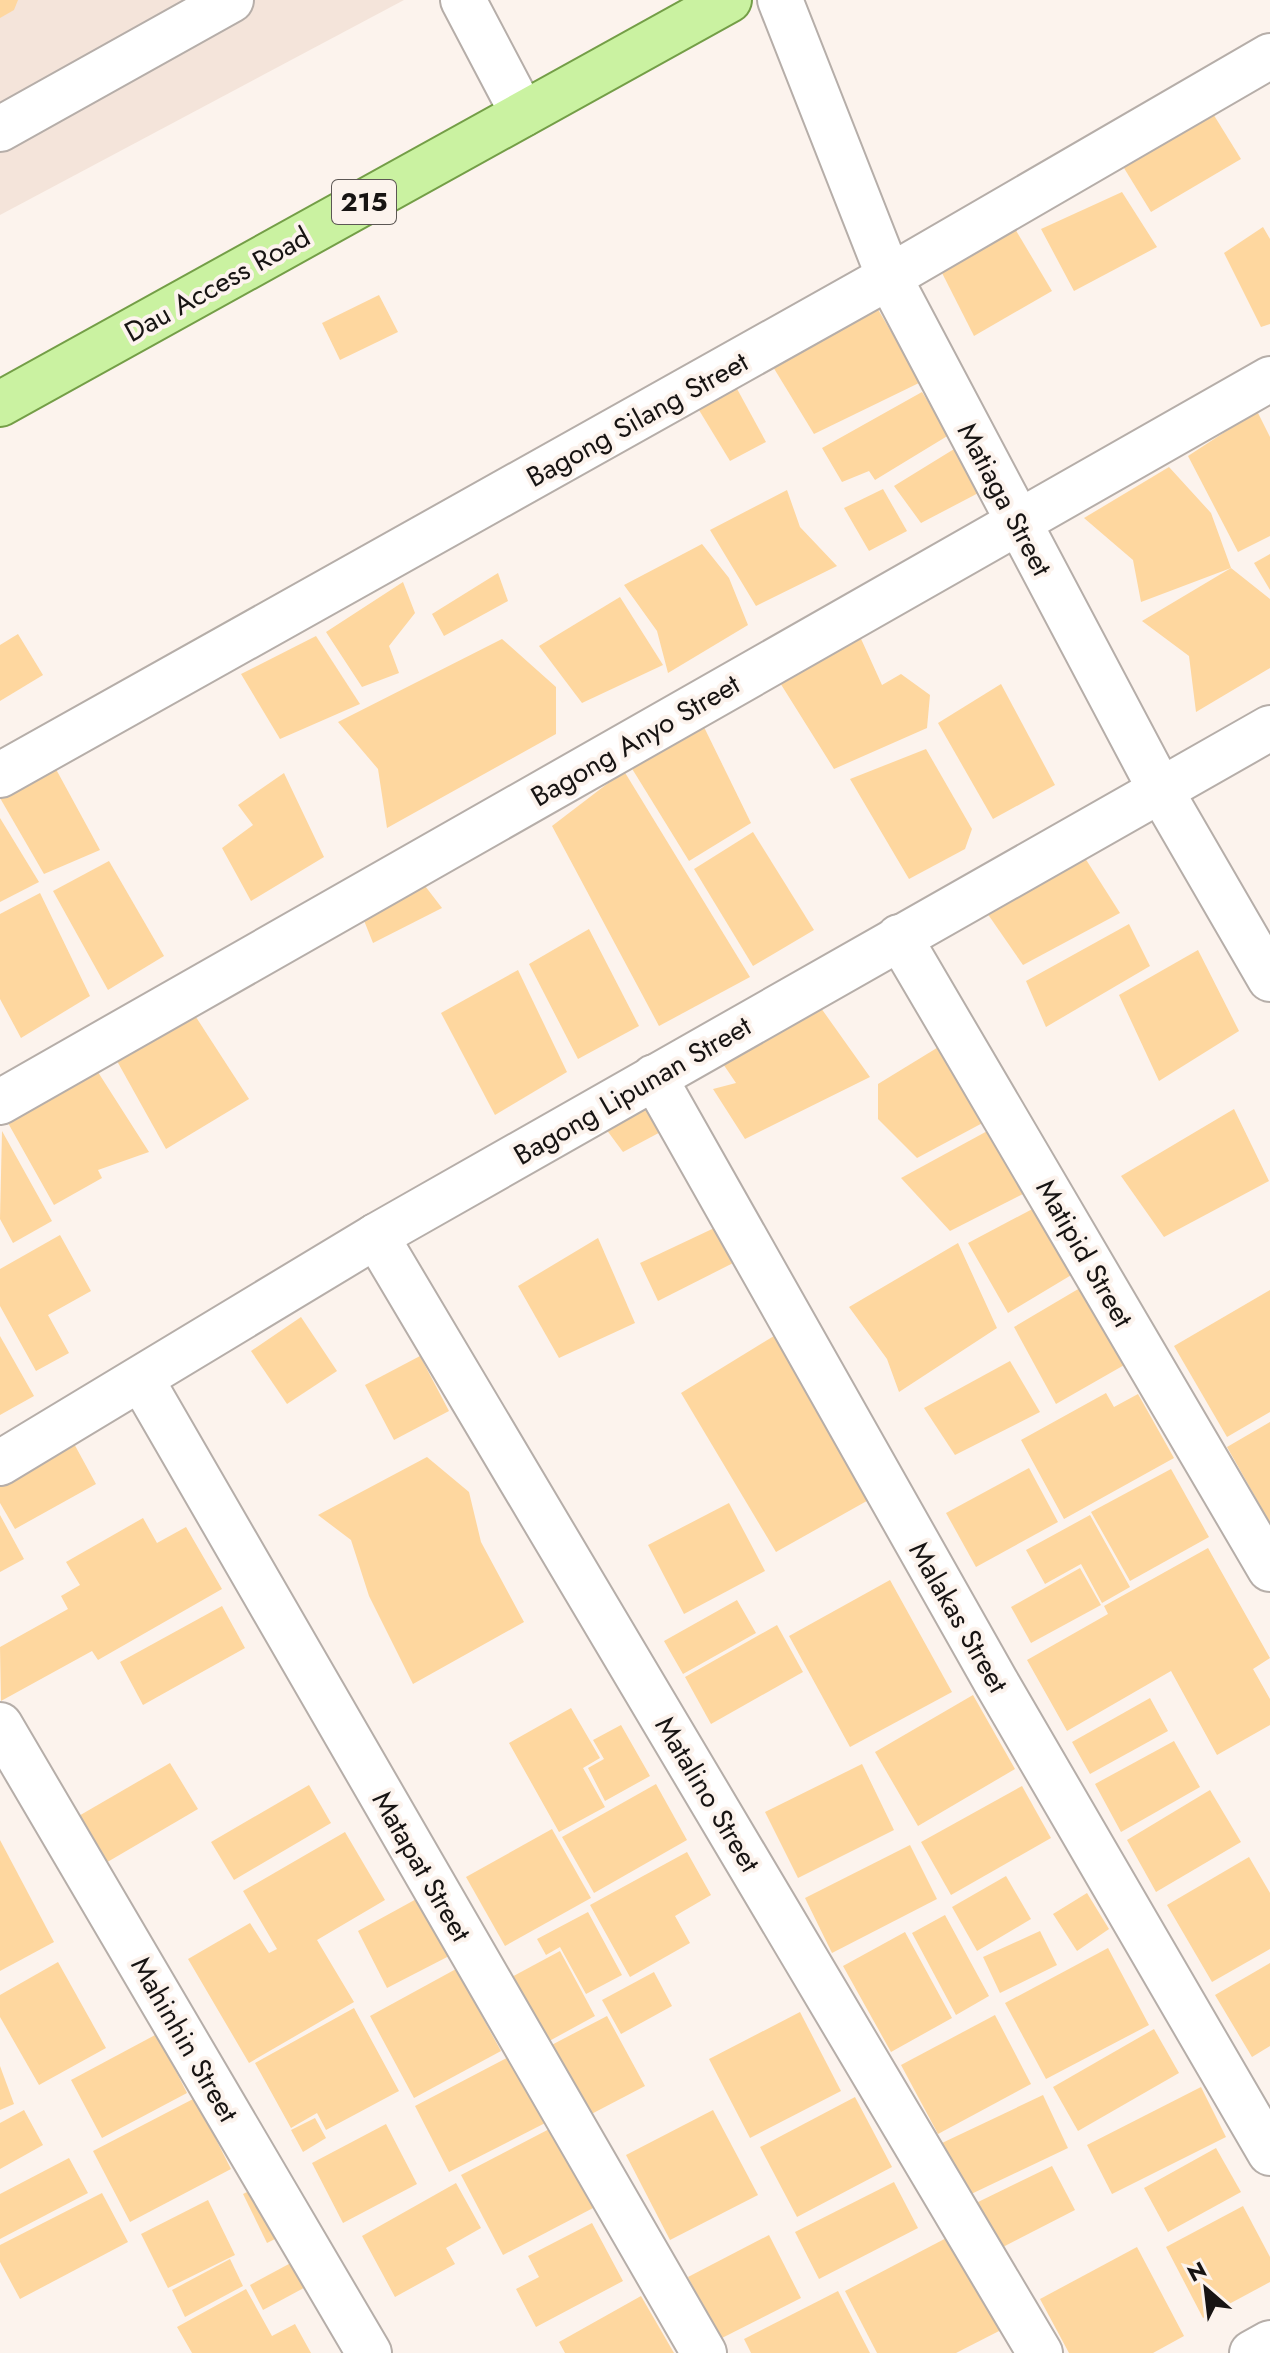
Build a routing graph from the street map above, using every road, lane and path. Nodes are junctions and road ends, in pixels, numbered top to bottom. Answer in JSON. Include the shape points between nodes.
{"nodes":[{"id":1,"x":463,"y":0,"type":"edge"},
{"id":2,"x":729,"y":0,"type":"edge"},
{"id":3,"x":780,"y":0,"type":"edge"},
{"id":4,"x":215,"y":4,"type":"edge"},
{"id":5,"x":1270,"y":56,"type":"edge"},
{"id":6,"x":523,"y":114,"type":"junction"},
{"id":7,"x":0,"y":129,"type":"edge"},
{"id":8,"x":889,"y":277,"type":"junction"},
{"id":9,"x":1270,"y":379,"type":"edge"},
{"id":10,"x":0,"y":404,"type":"edge"},
{"id":11,"x":1017,"y":523,"type":"junction"},
{"id":12,"x":1270,"y":728,"type":"edge"},
{"id":13,"x":0,"y":775,"type":"edge"},
{"id":14,"x":1161,"y":791,"type":"junction"},
{"id":15,"x":899,"y":937,"type":"junction"},
{"id":16,"x":1270,"y":979,"type":"edge"},
{"id":17,"x":654,"y":1077,"type":"junction"},
{"id":18,"x":0,"y":1102,"type":"edge"},
{"id":19,"x":376,"y":1236,"type":"junction"},
{"id":20,"x":141,"y":1379,"type":"junction"},
{"id":21,"x":0,"y":1463,"type":"edge"},
{"id":22,"x":1270,"y":1569,"type":"edge"},
{"id":23,"x":0,"y":1725,"type":"edge"},
{"id":24,"x":1270,"y":2153,"type":"edge"},
{"id":25,"x":1270,"y":2343,"type":"edge"},
{"id":26,"x":369,"y":2353,"type":"edge"},
{"id":27,"x":704,"y":2353,"type":"edge"},
{"id":28,"x":1040,"y":2353,"type":"edge"},
{"id":29,"x":1252,"y":2353,"type":"edge"}],
"edges":[{"from":1,"to":6,"type":"street"},
{"from":2,"to":6,"type":"main road","name":"Dau Access Road","number":"215"},
{"from":3,"to":8,"type":"street","name":"Matiaga Street"},
{"from":4,"to":7,"type":"street"},
{"from":5,"to":8,"type":"street","name":"Bagong Silang Street"},
{"from":6,"to":10,"type":"main road","name":"Dau Access Road","number":"215"},
{"from":8,"to":11,"type":"street","name":"Matiaga Street"},
{"from":8,"to":13,"type":"street","name":"Bagong Silang Street"},
{"from":9,"to":11,"type":"street","name":"Bagong Anyo Street"},
{"from":11,"to":14,"type":"street","name":"Matiaga Street"},
{"from":11,"to":18,"type":"street","name":"Bagong Anyo Street"},
{"from":12,"to":14,"type":"street","name":"Bagong Lipunan Street"},
{"from":14,"to":15,"type":"street","name":"Bagong Lipunan Street"},
{"from":14,"to":16,"type":"street","name":"Matiaga Street"},
{"from":15,"to":17,"type":"street","name":"Bagong Lipunan Street"},
{"from":15,"to":22,"type":"street","name":"Matipid Street"},
{"from":17,"to":19,"type":"street","name":"Bagong Lipunan Street"},
{"from":17,"to":24,"type":"street","name":"Malakas Street"},
{"from":19,"to":20,"type":"street","name":"Bagong Lipunan Street"},
{"from":19,"to":28,"type":"street","name":"Matalino Street"},
{"from":20,"to":21,"type":"street","name":"Bagong Lipunan Street"},
{"from":20,"to":27,"type":"street","name":"Matapat Street"},
{"from":23,"to":26,"type":"street","name":"Mahinhin Street"},
{"from":25,"to":29,"type":"street"}]}
